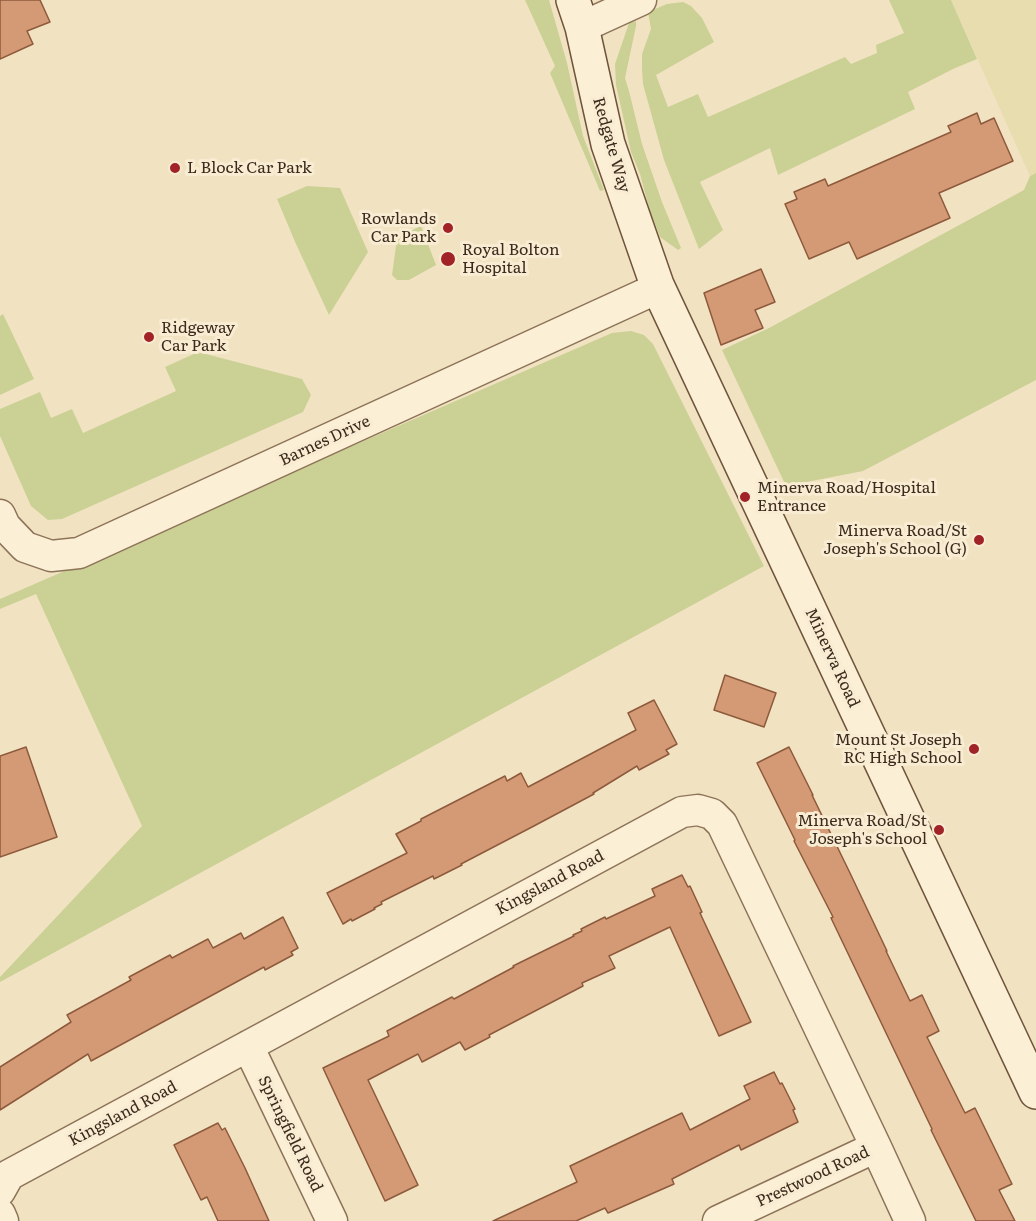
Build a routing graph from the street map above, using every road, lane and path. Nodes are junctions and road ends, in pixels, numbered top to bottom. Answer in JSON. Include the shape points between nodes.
{"nodes":[{"id":1,"x":641,"y":0,"type":"edge"},
{"id":2,"x":577,"y":13,"type":"edge"},
{"id":3,"x":658,"y":288,"type":"junction"},
{"id":4,"x":0,"y":515,"type":"edge"},
{"id":5,"x":248,"y":1046,"type":"junction"},
{"id":6,"x":1036,"y":1092,"type":"edge"},
{"id":7,"x":876,"y":1148,"type":"junction"},
{"id":8,"x":0,"y":1191,"type":"edge"},
{"id":9,"x":0,"y":1214,"type":"edge"},
{"id":10,"x":3,"y":1221,"type":"edge"},
{"id":11,"x":332,"y":1221,"type":"edge"},
{"id":12,"x":718,"y":1221,"type":"edge"},
{"id":13,"x":910,"y":1221,"type":"edge"}],
"edges":[{"from":1,"to":2,"type":"street"},
{"from":2,"to":3,"type":"street","name":"Redgate Way","via":[[608,144]]},
{"from":3,"to":4,"type":"street","name":"Barnes Drive","via":[[79,554],[51,556],[26,547],[4,526]]},
{"from":3,"to":6,"type":"street","name":"Minerva Road"},
{"from":5,"to":7,"type":"street","name":"Kingsland Road","via":[[682,812],[698,810],[712,814],[722,824]]},
{"from":5,"to":8,"type":"street","name":"Kingsland Road","via":[[9,1175]]},
{"from":5,"to":11,"type":"street","name":"Springfield Road"},
{"from":7,"to":12,"type":"street","name":"Prestwood Road"},
{"from":7,"to":13,"type":"street","name":"Kingsland Road"},
{"from":9,"to":10,"type":"street"}]}
